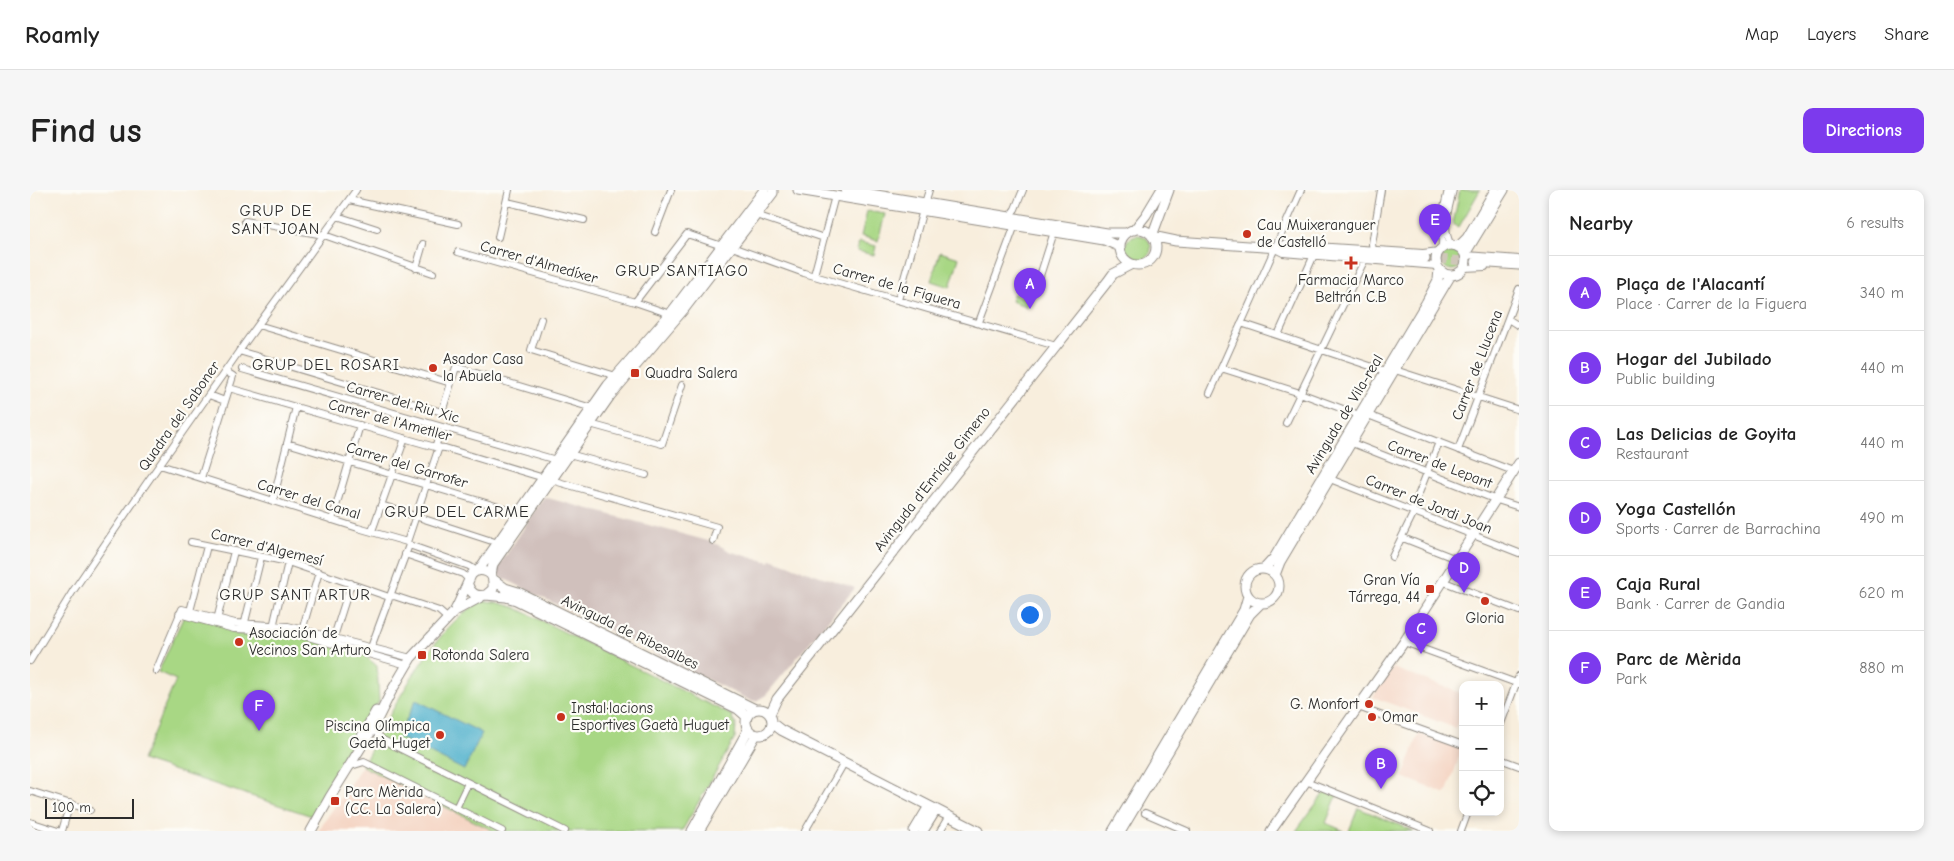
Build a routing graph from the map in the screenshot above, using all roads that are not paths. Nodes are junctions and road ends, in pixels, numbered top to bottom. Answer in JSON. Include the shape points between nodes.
{"nodes":[{"id":1,"x":356,"y":190,"type":"edge"},
{"id":2,"x":510,"y":190,"type":"edge"},
{"id":3,"x":671,"y":190,"type":"edge"},
{"id":4,"x":764,"y":190,"type":"edge"},
{"id":5,"x":773,"y":190,"type":"edge"},
{"id":6,"x":798,"y":190,"type":"edge"},
{"id":7,"x":846,"y":190,"type":"edge"},
{"id":8,"x":929,"y":190,"type":"edge"},
{"id":9,"x":1023,"y":190,"type":"edge"},
{"id":10,"x":1161,"y":190,"type":"edge"},
{"id":11,"x":1169,"y":190,"type":"edge"},
{"id":12,"x":1301,"y":190,"type":"edge"},
{"id":13,"x":1381,"y":190,"type":"edge"},
{"id":14,"x":1448,"y":190,"type":"edge"},
{"id":15,"x":1453,"y":190,"type":"edge"},
{"id":16,"x":1495,"y":190,"type":"edge"},
{"id":17,"x":1504,"y":190,"type":"edge"},
{"id":18,"x":1156,"y":195,"type":"edge"},
{"id":19,"x":835,"y":196,"type":"junction"},
{"id":20,"x":349,"y":200,"type":"junction"},
{"id":21,"x":507,"y":202,"type":"junction"},
{"id":22,"x":924,"y":207,"type":"junction"},
{"id":23,"x":756,"y":215,"type":"junction"},
{"id":24,"x":337,"y":216,"type":"junction"},
{"id":25,"x":1014,"y":217,"type":"junction"},
{"id":26,"x":245,"y":220,"type":"dead end"},
{"id":27,"x":584,"y":220,"type":"dead end"},
{"id":28,"x":458,"y":224,"type":"dead end"},
{"id":29,"x":377,"y":229,"type":"dead end"},
{"id":30,"x":1131,"y":231,"type":"junction"},
{"id":31,"x":654,"y":232,"type":"dead end"},
{"id":32,"x":1054,"y":232,"type":"junction"},
{"id":33,"x":324,"y":235,"type":"junction"},
{"id":34,"x":1152,"y":236,"type":"junction"},
{"id":35,"x":498,"y":237,"type":"dead end"},
{"id":36,"x":824,"y":238,"type":"junction"},
{"id":37,"x":1176,"y":241,"type":"junction"},
{"id":38,"x":424,"y":244,"type":"dead end"},
{"id":39,"x":727,"y":247,"type":"junction"},
{"id":40,"x":1274,"y":248,"type":"junction"},
{"id":41,"x":1448,"y":248,"type":"junction"},
{"id":42,"x":1156,"y":249,"type":"junction"},
{"id":43,"x":1121,"y":250,"type":"junction"},
{"id":44,"x":1373,"y":250,"type":"junction"},
{"id":45,"x":458,"y":252,"type":"dead end"},
{"id":46,"x":1314,"y":255,"type":"junction"},
{"id":47,"x":1465,"y":255,"type":"junction"},
{"id":48,"x":1425,"y":258,"type":"tunnel mouth"},
{"id":49,"x":1365,"y":259,"type":"junction"},
{"id":50,"x":1519,"y":259,"type":"edge"},
{"id":51,"x":1476,"y":262,"type":"tunnel mouth"},
{"id":52,"x":1132,"y":264,"type":"junction"},
{"id":53,"x":1519,"y":265,"type":"edge"},
{"id":54,"x":1438,"y":267,"type":"junction"},
{"id":55,"x":416,"y":268,"type":"junction"},
{"id":56,"x":1464,"y":268,"type":"junction"},
{"id":57,"x":1519,"y":269,"type":"edge"},
{"id":58,"x":433,"y":274,"type":"dead end"},
{"id":59,"x":1113,"y":274,"type":"junction"},
{"id":60,"x":814,"y":275,"type":"junction"},
{"id":61,"x":1451,"y":275,"type":"junction"},
{"id":62,"x":1038,"y":282,"type":"dead end"},
{"id":63,"x":1519,"y":289,"type":"edge"},
{"id":64,"x":898,"y":300,"type":"junction"},
{"id":65,"x":635,"y":302,"type":"junction"},
{"id":66,"x":670,"y":314,"type":"junction"},
{"id":67,"x":540,"y":319,"type":"dead end"},
{"id":68,"x":1508,"y":319,"type":"junction"},
{"id":69,"x":979,"y":322,"type":"junction"},
{"id":70,"x":1241,"y":323,"type":"junction"},
{"id":71,"x":258,"y":325,"type":"junction"},
{"id":72,"x":1519,"y":326,"type":"edge"},
{"id":73,"x":1278,"y":335,"type":"junction"},
{"id":74,"x":1056,"y":346,"type":"junction"},
{"id":75,"x":1321,"y":349,"type":"junction"},
{"id":76,"x":239,"y":352,"type":"junction"},
{"id":77,"x":1221,"y":368,"type":"junction"},
{"id":78,"x":242,"y":369,"type":"dead end"},
{"id":79,"x":226,"y":371,"type":"junction"},
{"id":80,"x":1390,"y":371,"type":"junction"},
{"id":81,"x":620,"y":378,"type":"junction"},
{"id":82,"x":451,"y":383,"type":"junction"},
{"id":83,"x":682,"y":385,"type":"dead end"},
{"id":84,"x":229,"y":388,"type":"junction"},
{"id":85,"x":611,"y":388,"type":"junction"},
{"id":86,"x":1210,"y":393,"type":"dead end"},
{"id":87,"x":1300,"y":393,"type":"junction"},
{"id":88,"x":208,"y":395,"type":"junction"},
{"id":89,"x":1478,"y":397,"type":"junction"},
{"id":90,"x":225,"y":401,"type":"junction"},
{"id":91,"x":296,"y":407,"type":"junction"},
{"id":92,"x":592,"y":408,"type":"junction"},
{"id":93,"x":1519,"y":410,"type":"edge"},
{"id":94,"x":1364,"y":415,"type":"junction"},
{"id":95,"x":586,"y":423,"type":"junction"},
{"id":96,"x":1286,"y":423,"type":"dead end"},
{"id":97,"x":360,"y":425,"type":"junction"},
{"id":98,"x":442,"y":428,"type":"dead end"},
{"id":99,"x":405,"y":438,"type":"junction"},
{"id":100,"x":1439,"y":442,"type":"junction"},
{"id":101,"x":287,"y":443,"type":"junction"},
{"id":102,"x":1352,"y":443,"type":"junction"},
{"id":103,"x":437,"y":447,"type":"junction"},
{"id":104,"x":1458,"y":450,"type":"junction"},
{"id":105,"x":566,"y":452,"type":"junction"},
{"id":106,"x":556,"y":460,"type":"junction"},
{"id":107,"x":349,"y":461,"type":"junction"},
{"id":108,"x":1519,"y":463,"type":"edge"},
{"id":109,"x":160,"y":465,"type":"junction"},
{"id":110,"x":1513,"y":471,"type":"junction"},
{"id":111,"x":1427,"y":473,"type":"junction"},
{"id":112,"x":392,"y":474,"type":"junction"},
{"id":113,"x":646,"y":475,"type":"dead end"},
{"id":114,"x":201,"y":478,"type":"junction"},
{"id":115,"x":547,"y":479,"type":"junction"},
{"id":116,"x":1330,"y":479,"type":"junction"},
{"id":117,"x":427,"y":484,"type":"junction"},
{"id":118,"x":1494,"y":499,"type":"junction"},
{"id":119,"x":273,"y":501,"type":"junction"},
{"id":120,"x":381,"y":505,"type":"junction"},
{"id":121,"x":1519,"y":507,"type":"edge"},
{"id":122,"x":1413,"y":511,"type":"junction"},
{"id":123,"x":522,"y":515,"type":"junction"},
{"id":124,"x":416,"y":516,"type":"junction"},
{"id":125,"x":332,"y":520,"type":"junction"},
{"id":126,"x":372,"y":531,"type":"junction"},
{"id":127,"x":1472,"y":535,"type":"junction"},
{"id":128,"x":1404,"y":538,"type":"dead end"},
{"id":129,"x":713,"y":541,"type":"dead end"},
{"id":130,"x":191,"y":542,"type":"dead end"},
{"id":131,"x":498,"y":543,"type":"junction"},
{"id":132,"x":408,"y":544,"type":"junction"},
{"id":133,"x":207,"y":546,"type":"junction"},
{"id":134,"x":234,"y":551,"type":"junction"},
{"id":135,"x":1519,"y":553,"type":"edge"},
{"id":136,"x":406,"y":554,"type":"junction"},
{"id":137,"x":261,"y":557,"type":"junction"},
{"id":138,"x":1392,"y":557,"type":"dead end"},
{"id":139,"x":1456,"y":560,"type":"junction"},
{"id":140,"x":288,"y":562,"type":"junction"},
{"id":141,"x":1264,"y":569,"type":"junction"},
{"id":142,"x":477,"y":571,"type":"junction"},
{"id":143,"x":318,"y":572,"type":"junction"},
{"id":144,"x":1275,"y":575,"type":"junction"},
{"id":145,"x":492,"y":577,"type":"junction"},
{"id":146,"x":1442,"y":580,"type":"junction"},
{"id":147,"x":468,"y":582,"type":"junction"},
{"id":148,"x":351,"y":583,"type":"junction"},
{"id":149,"x":484,"y":596,"type":"junction"},
{"id":150,"x":1248,"y":596,"type":"junction"},
{"id":151,"x":389,"y":597,"type":"junction"},
{"id":152,"x":1261,"y":604,"type":"junction"},
{"id":153,"x":455,"y":611,"type":"junction"},
{"id":154,"x":1519,"y":611,"type":"edge"},
{"id":155,"x":189,"y":614,"type":"junction"},
{"id":156,"x":447,"y":618,"type":"junction"},
{"id":157,"x":217,"y":621,"type":"junction"},
{"id":158,"x":244,"y":626,"type":"junction"},
{"id":159,"x":273,"y":628,"type":"junction"},
{"id":160,"x":302,"y":632,"type":"junction"},
{"id":161,"x":333,"y":641,"type":"junction"},
{"id":162,"x":1404,"y":642,"type":"junction"},
{"id":163,"x":370,"y":650,"type":"junction"},
{"id":164,"x":30,"y":661,"type":"edge"},
{"id":165,"x":409,"y":662,"type":"junction"},
{"id":166,"x":156,"y":671,"type":"dead end"},
{"id":167,"x":1518,"y":681,"type":"edge"},
{"id":168,"x":1358,"y":707,"type":"junction"},
{"id":169,"x":762,"y":710,"type":"junction"},
{"id":170,"x":746,"y":716,"type":"junction"},
{"id":171,"x":1504,"y":716,"type":"edge"},
{"id":172,"x":371,"y":726,"type":"junction"},
{"id":173,"x":771,"y":727,"type":"junction"},
{"id":174,"x":752,"y":732,"type":"junction"},
{"id":175,"x":1459,"y":744,"type":"edge"},
{"id":176,"x":1504,"y":760,"type":"edge"},
{"id":177,"x":357,"y":761,"type":"junction"},
{"id":178,"x":844,"y":763,"type":"junction"},
{"id":179,"x":1519,"y":766,"type":"edge"},
{"id":180,"x":1306,"y":781,"type":"junction"},
{"id":181,"x":468,"y":783,"type":"junction"},
{"id":182,"x":30,"y":791,"type":"edge"},
{"id":183,"x":330,"y":797,"type":"junction"},
{"id":184,"x":70,"y":803,"type":"junction"},
{"id":185,"x":456,"y":808,"type":"junction"},
{"id":186,"x":933,"y":808,"type":"junction"},
{"id":187,"x":90,"y":810,"type":"dead end"},
{"id":188,"x":1145,"y":814,"type":"dead end"},
{"id":189,"x":949,"y":816,"type":"junction"},
{"id":190,"x":1467,"y":816,"type":"edge"},
{"id":191,"x":30,"y":822,"type":"edge"},
{"id":192,"x":58,"y":831,"type":"edge"},
{"id":193,"x":62,"y":831,"type":"edge"},
{"id":194,"x":312,"y":831,"type":"edge"},
{"id":195,"x":502,"y":831,"type":"edge"},
{"id":196,"x":564,"y":831,"type":"edge"},
{"id":197,"x":692,"y":831,"type":"edge"},
{"id":198,"x":700,"y":831,"type":"edge"},
{"id":199,"x":805,"y":831,"type":"edge"},
{"id":200,"x":914,"y":831,"type":"edge"},
{"id":201,"x":923,"y":831,"type":"edge"},
{"id":202,"x":940,"y":831,"type":"edge"},
{"id":203,"x":978,"y":831,"type":"edge"},
{"id":204,"x":1113,"y":831,"type":"edge"},
{"id":205,"x":1121,"y":831,"type":"edge"},
{"id":206,"x":1187,"y":831,"type":"edge"},
{"id":207,"x":1271,"y":831,"type":"edge"},
{"id":208,"x":1430,"y":831,"type":"edge"},
{"id":209,"x":1461,"y":831,"type":"edge"}],
"edges":[{"from":1,"to":20,"type":"street","name":"Quadra del Saboner"},
{"from":2,"to":21,"type":"street"},
{"from":3,"to":31,"type":"street"},
{"from":4,"to":39,"type":"main road"},
{"from":5,"to":23,"type":"main road"},
{"from":6,"to":19,"type":"main road"},
{"from":7,"to":22,"type":"main road"},
{"from":8,"to":22,"type":"street"},
{"from":9,"to":25,"type":"street"},
{"from":10,"to":18,"type":"main road"},
{"from":11,"to":34,"type":"main road"},
{"from":12,"to":40,"type":"street"},
{"from":13,"to":44,"type":"street"},
{"from":14,"to":41,"type":"street","via":[[1441,221]]},
{"from":15,"to":41,"type":"street","via":[[1446,222]]},
{"from":16,"to":41,"type":"main road","via":[[1467,238]]},
{"from":17,"to":47,"type":"main road"},
{"from":18,"to":30,"type":"main road"},
{"from":19,"to":22,"type":"main road"},
{"from":19,"to":36,"type":"street"},
{"from":20,"to":24,"type":"street","name":"Quadra del Saboner"},
{"from":20,"to":28,"type":"street"},
{"from":21,"to":27,"type":"street"},
{"from":21,"to":35,"type":"street"},
{"from":22,"to":25,"type":"main road"},
{"from":22,"to":64,"type":"street"},
{"from":23,"to":36,"type":"street"},
{"from":23,"to":39,"type":"main road"},
{"from":24,"to":29,"type":"street"},
{"from":24,"to":33,"type":"street","name":"Quadra del Saboner"},
{"from":25,"to":30,"type":"main road","via":[[1107,233]]},
{"from":25,"to":32,"type":"main road"},
{"from":25,"to":69,"type":"street"},
{"from":26,"to":33,"type":"street"},
{"from":30,"to":34,"type":"main road","via":[[1144,230]]},
{"from":30,"to":43,"type":"main road","via":[[1122,239]]},
{"from":32,"to":43,"type":"main road","via":[[1104,240]]},
{"from":32,"to":62,"type":"street"},
{"from":33,"to":55,"type":"street"},
{"from":33,"to":71,"type":"street","name":"Quadra del Saboner"},
{"from":34,"to":37,"type":"main road"},
{"from":34,"to":42,"type":"main road"},
{"from":36,"to":60,"type":"street"},
{"from":37,"to":40,"type":"main road"},
{"from":37,"to":42,"type":"main road"},
{"from":38,"to":55,"type":"street"},
{"from":39,"to":60,"type":"street","name":"Carrer de la Figuera"},
{"from":39,"to":65,"type":"street","name":"Carrer de la Figuera","via":[[687,234]]},
{"from":39,"to":66,"type":"main road"},
{"from":39,"to":81,"type":"main road","via":[[685,308]]},
{"from":40,"to":44,"type":"street","via":[[1285,244]]},
{"from":40,"to":46,"type":"street","via":[[1284,253]]},
{"from":40,"to":48,"type":"main road"},
{"from":40,"to":70,"type":"street"},
{"from":41,"to":44,"type":"street","via":[[1423,253]]},
{"from":41,"to":47,"type":"main road"},
{"from":41,"to":54,"type":"main road","via":[[1436,258]]},
{"from":42,"to":52,"type":"main road","via":[[1149,262]]},
{"from":43,"to":52,"type":"main road","via":[[1125,260]]},
{"from":43,"to":59,"type":"main road","name":"Avinguda d'Enrique Gimeno"},
{"from":45,"to":65,"type":"street","name":"Carrer d'Almedíxer"},
{"from":46,"to":49,"type":"street"},
{"from":46,"to":73,"type":"street"},
{"from":47,"to":50,"type":"street"},
{"from":47,"to":56,"type":"main road"},
{"from":49,"to":54,"type":"street"},
{"from":49,"to":75,"type":"street"},
{"from":51,"to":53,"type":"main road"},
{"from":52,"to":59,"type":"main road","name":"Avinguda d'Enrique Gimeno"},
{"from":54,"to":61,"type":"main road"},
{"from":54,"to":80,"type":"main road","name":"Avinguda de Vila-real","via":[[1438,280]]},
{"from":55,"to":58,"type":"street"},
{"from":56,"to":57,"type":"street"},
{"from":56,"to":61,"type":"main road"},
{"from":59,"to":74,"type":"main road","name":"Avinguda d'Enrique Gimeno"},
{"from":60,"to":64,"type":"street","name":"Carrer de la Figuera"},
{"from":61,"to":80,"type":"main road","name":"Avinguda de Vila-real"},
{"from":63,"to":68,"type":"street","name":"Carrer de Llucena"},
{"from":64,"to":69,"type":"street","name":"Carrer de la Figuera"},
{"from":65,"to":66,"type":"street","name":"Carrer d'Almedíxer"},
{"from":66,"to":81,"type":"main road"},
{"from":67,"to":81,"type":"street","via":[[531,350]]},
{"from":68,"to":72,"type":"street"},
{"from":68,"to":89,"type":"street","name":"Carrer de Llucena"},
{"from":69,"to":74,"type":"street","name":"Carrer de la Figuera"},
{"from":70,"to":73,"type":"street"},
{"from":70,"to":77,"type":"street"},
{"from":71,"to":76,"type":"street","name":"Quadra del Saboner"},
{"from":71,"to":82,"type":"street"},
{"from":73,"to":75,"type":"street"},
{"from":74,"to":169,"type":"main road","name":"Avinguda d'Enrique Gimeno","via":[[774,702]]},
{"from":75,"to":80,"type":"street"},
{"from":75,"to":87,"type":"street"},
{"from":76,"to":79,"type":"street","name":"Quadra del Saboner"},
{"from":76,"to":82,"type":"street","via":[[442,412]]},
{"from":77,"to":86,"type":"street"},
{"from":77,"to":87,"type":"street"},
{"from":78,"to":106,"type":"street","name":"Carrer del Riu Xic"},
{"from":79,"to":84,"type":"street","via":[[233,376]]},
{"from":79,"to":88,"type":"street","name":"Quadra del Saboner"},
{"from":80,"to":89,"type":"street"},
{"from":80,"to":94,"type":"main road","name":"Avinguda de Vila-real"},
{"from":81,"to":85,"type":"main road"},
{"from":82,"to":92,"type":"street","via":[[456,367]]},
{"from":83,"to":95,"type":"street","via":[[662,444]]},
{"from":84,"to":90,"type":"street"},
{"from":84,"to":91,"type":"street","name":"Carrer de l'Ametller"},
{"from":85,"to":92,"type":"main road"},
{"from":85,"to":95,"type":"main road"},
{"from":87,"to":94,"type":"street"},
{"from":87,"to":96,"type":"street"},
{"from":88,"to":90,"type":"street"},
{"from":88,"to":109,"type":"street","name":"Quadra del Saboner"},
{"from":89,"to":93,"type":"street"},
{"from":89,"to":104,"type":"street","name":"Carrer de Llucena"},
{"from":90,"to":114,"type":"street"},
{"from":91,"to":97,"type":"street","name":"Carrer de l'Ametller"},
{"from":91,"to":101,"type":"street"},
{"from":92,"to":95,"type":"main road"},
{"from":94,"to":100,"type":"street"},
{"from":94,"to":102,"type":"main road","name":"Avinguda de Vila-real"},
{"from":94,"to":141,"type":"main road","name":"Avinguda de Vila-real"},
{"from":95,"to":105,"type":"main road"},
{"from":97,"to":99,"type":"street","name":"Carrer de l'Ametller"},
{"from":97,"to":107,"type":"street"},
{"from":98,"to":103,"type":"street"},
{"from":99,"to":103,"type":"street","name":"Carrer de l'Ametller"},
{"from":99,"to":112,"type":"street"},
{"from":100,"to":104,"type":"street"},
{"from":100,"to":111,"type":"street"},
{"from":101,"to":107,"type":"street","name":"Carrer del Garrofer"},
{"from":101,"to":119,"type":"street"},
{"from":102,"to":111,"type":"street","name":"Carrer de Lepant"},
{"from":102,"to":116,"type":"main road","name":"Avinguda de Vila-real"},
{"from":103,"to":115,"type":"street","name":"Carrer de l'Ametller"},
{"from":103,"to":117,"type":"street"},
{"from":104,"to":110,"type":"street"},
{"from":105,"to":106,"type":"main road"},
{"from":105,"to":113,"type":"street"},
{"from":105,"to":115,"type":"main road"},
{"from":106,"to":115,"type":"main road"},
{"from":107,"to":112,"type":"street","name":"Carrer del Garrofer"},
{"from":107,"to":125,"type":"street"},
{"from":108,"to":110,"type":"main road"},
{"from":109,"to":114,"type":"street","name":"Carrer del Canal"},
{"from":109,"to":164,"type":"street","name":"Quadra del Saboner","via":[[73,591]]},
{"from":110,"to":118,"type":"main road"},
{"from":111,"to":118,"type":"street","name":"Carrer de Lepant"},
{"from":111,"to":122,"type":"street"},
{"from":112,"to":117,"type":"street","name":"Carrer del Garrofer"},
{"from":112,"to":120,"type":"street"},
{"from":114,"to":119,"type":"street","name":"Carrer del Canal"},
{"from":115,"to":123,"type":"main road"},
{"from":115,"to":129,"type":"street","name":"Carrer de l'Ametller","via":[[717,527]]},
{"from":116,"to":122,"type":"street","name":"Carrer de Jordi Joan"},
{"from":116,"to":144,"type":"main road","name":"Avinguda de Vila-real"},
{"from":117,"to":123,"type":"street","name":"Carrer del Garrofer"},
{"from":117,"to":124,"type":"street"},
{"from":118,"to":121,"type":"street","name":"Carrer de Lepant"},
{"from":118,"to":127,"type":"main road"},
{"from":119,"to":125,"type":"street","name":"Carrer del Canal"},
{"from":120,"to":124,"type":"street"},
{"from":120,"to":126,"type":"street"},
{"from":122,"to":127,"type":"street","name":"Carrer de Jordi Joan"},
{"from":122,"to":138,"type":"street"},
{"from":123,"to":131,"type":"main road"},
{"from":123,"to":145,"type":"main road","via":[[493,564]]},
{"from":124,"to":131,"type":"street"},
{"from":124,"to":132,"type":"street"},
{"from":125,"to":126,"type":"street","name":"Carrer del Canal"},
{"from":126,"to":132,"type":"street","name":"Carrer del Canal"},
{"from":127,"to":135,"type":"street","name":"Carrer de Jordi Joan"},
{"from":127,"to":139,"type":"main road"},
{"from":128,"to":139,"type":"street"},
{"from":130,"to":133,"type":"street","name":"Carrer d'Algemesí"},
{"from":131,"to":142,"type":"main road"},
{"from":132,"to":136,"type":"street"},
{"from":132,"to":142,"type":"street","name":"Carrer del Canal"},
{"from":133,"to":134,"type":"street","name":"Carrer d'Algemesí"},
{"from":133,"to":155,"type":"street"},
{"from":134,"to":137,"type":"street","name":"Carrer d'Algemesí"},
{"from":134,"to":157,"type":"street"},
{"from":136,"to":147,"type":"street","via":[[463,574]]},
{"from":136,"to":151,"type":"street"},
{"from":137,"to":140,"type":"street","name":"Carrer d'Algemesí"},
{"from":137,"to":158,"type":"street"},
{"from":139,"to":146,"type":"main road"},
{"from":140,"to":143,"type":"street","name":"Carrer d'Algemesí"},
{"from":140,"to":159,"type":"street"},
{"from":141,"to":144,"type":"main road"},
{"from":141,"to":150,"type":"main road","via":[[1253,571],[1246,579],[1244,589]]},
{"from":142,"to":145,"type":"main road","via":[[485,571]]},
{"from":142,"to":147,"type":"main road"},
{"from":143,"to":148,"type":"street","name":"Carrer d'Algemesí"},
{"from":143,"to":160,"type":"street"},
{"from":144,"to":152,"type":"main road","via":[[1279,584],[1278,594]]},
{"from":145,"to":149,"type":"main road","via":[[493,589]]},
{"from":145,"to":169,"type":"main road","name":"Avinguda de Ribesalbes","via":[[505,588]]},
{"from":146,"to":154,"type":"street"},
{"from":146,"to":162,"type":"main road"},
{"from":147,"to":149,"type":"main road","via":[[470,591]]},
{"from":147,"to":153,"type":"main road"},
{"from":148,"to":151,"type":"street","name":"Carrer d'Algemesí"},
{"from":148,"to":161,"type":"street"},
{"from":149,"to":153,"type":"main road"},
{"from":149,"to":170,"type":"main road","name":"Avinguda de Ribesalbes","via":[[516,600],[738,709]]},
{"from":150,"to":152,"type":"main road"},
{"from":150,"to":204,"type":"main road","via":[[1244,610]]},
{"from":151,"to":156,"type":"street","name":"Carrer d'Algemesí","via":[[439,611]]},
{"from":151,"to":163,"type":"street"},
{"from":152,"to":205,"type":"main road","via":[[1250,614]]},
{"from":153,"to":156,"type":"main road"},
{"from":155,"to":157,"type":"street"},
{"from":155,"to":166,"type":"street","via":[[180,611]]},
{"from":156,"to":165,"type":"main road"},
{"from":157,"to":158,"type":"street","via":[[234,629]]},
{"from":158,"to":159,"type":"street"},
{"from":159,"to":160,"type":"street"},
{"from":160,"to":161,"type":"street"},
{"from":161,"to":163,"type":"street"},
{"from":162,"to":167,"type":"street"},
{"from":162,"to":168,"type":"main road"},
{"from":163,"to":165,"type":"street"},
{"from":165,"to":172,"type":"main road","via":[[380,704]]},
{"from":167,"to":171,"type":"street"},
{"from":168,"to":175,"type":"street"},
{"from":168,"to":180,"type":"main road"},
{"from":169,"to":170,"type":"main road"},
{"from":169,"to":173,"type":"main road"},
{"from":170,"to":174,"type":"main road","via":[[745,723]]},
{"from":172,"to":177,"type":"main road"},
{"from":172,"to":181,"type":"street","via":[[381,740]]},
{"from":172,"to":183,"type":"main road"},
{"from":173,"to":174,"type":"main road","via":[[764,734]]},
{"from":173,"to":178,"type":"main road"},
{"from":174,"to":197,"type":"main road"},
{"from":174,"to":198,"type":"main road"},
{"from":176,"to":179,"type":"street"},
{"from":177,"to":183,"type":"main road"},
{"from":177,"to":185,"type":"street"},
{"from":178,"to":186,"type":"main road"},
{"from":178,"to":199,"type":"street"},
{"from":180,"to":207,"type":"main road"},
{"from":180,"to":208,"type":"street"},
{"from":181,"to":185,"type":"street"},
{"from":181,"to":196,"type":"street"},
{"from":182,"to":184,"type":"street"},
{"from":183,"to":194,"type":"main road"},
{"from":184,"to":187,"type":"street"},
{"from":184,"to":193,"type":"street"},
{"from":185,"to":195,"type":"street"},
{"from":186,"to":189,"type":"main road"},
{"from":186,"to":200,"type":"main road"},
{"from":186,"to":201,"type":"main road"},
{"from":188,"to":206,"type":"street"},
{"from":189,"to":202,"type":"street"},
{"from":189,"to":203,"type":"main road"},
{"from":190,"to":209,"type":"street"},
{"from":191,"to":192,"type":"street"}]}
